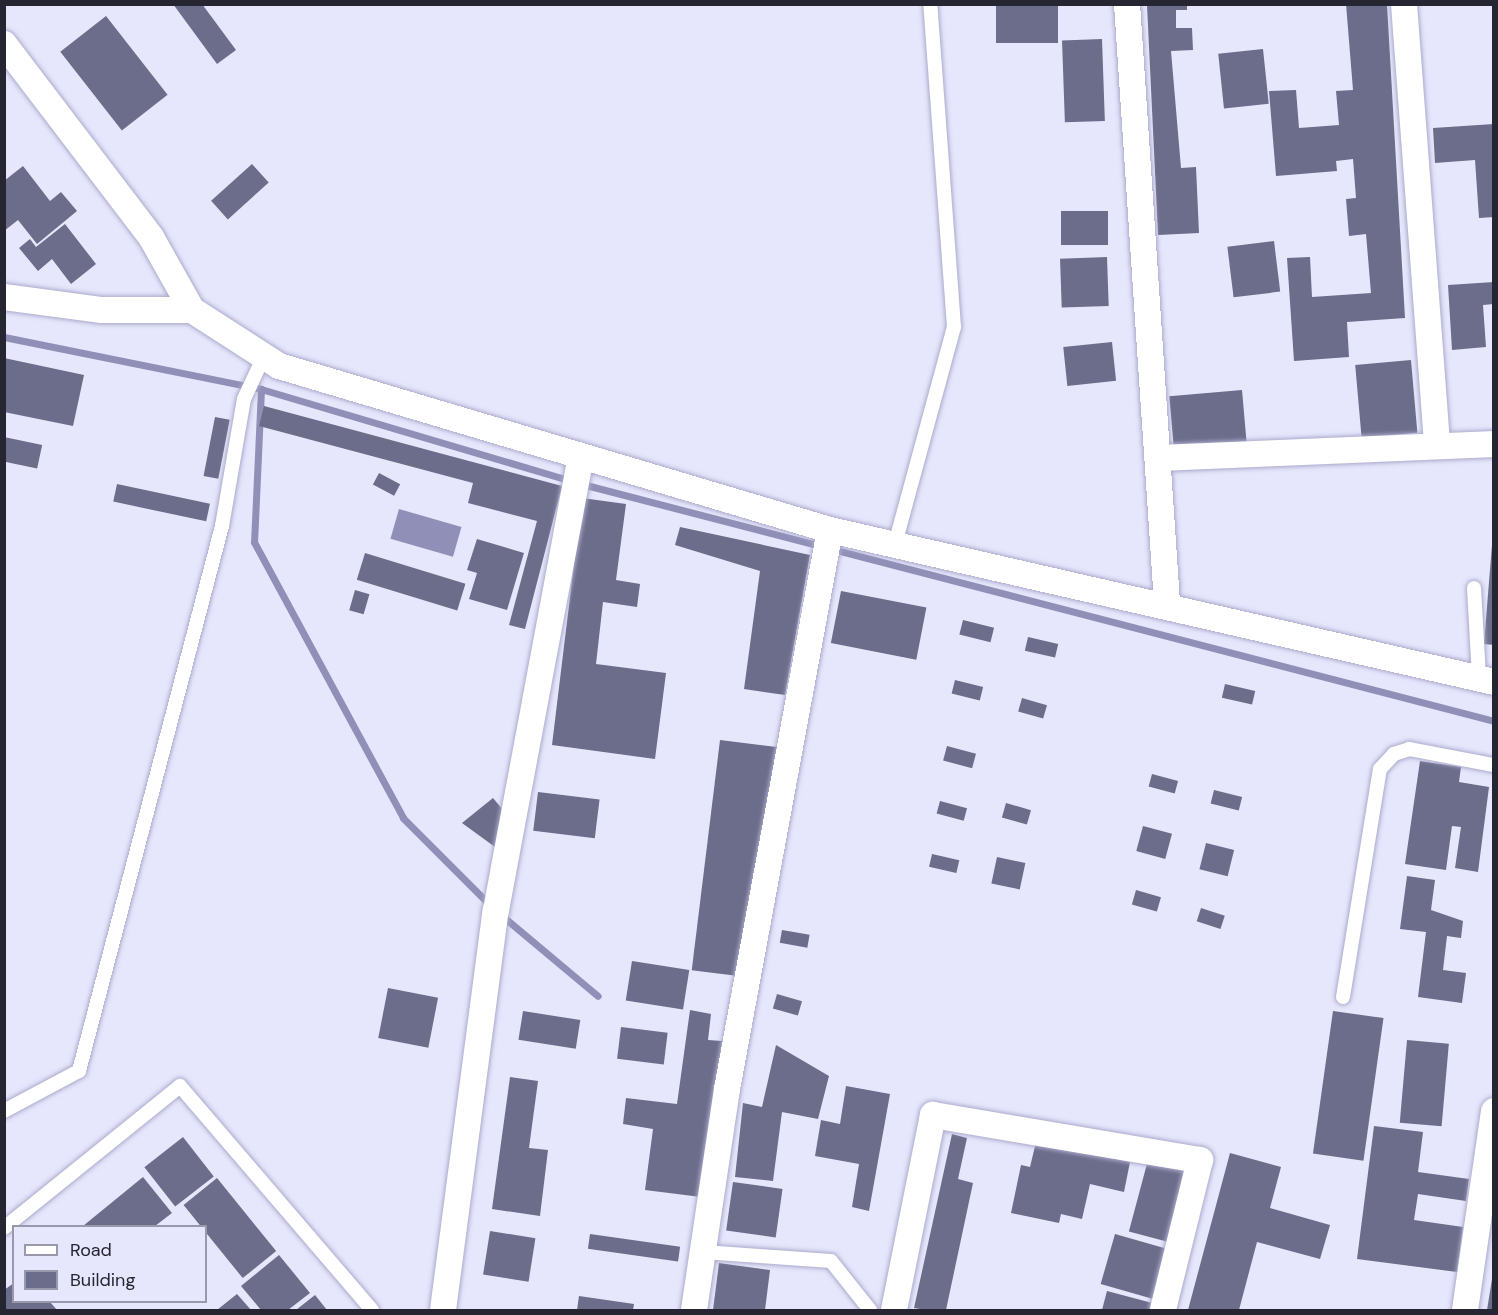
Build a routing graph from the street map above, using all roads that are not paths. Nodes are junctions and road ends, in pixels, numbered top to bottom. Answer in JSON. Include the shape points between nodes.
{"nodes":[{"id":1,"x":930,"y":4,"type":"edge"},
{"id":2,"x":1127,"y":4,"type":"edge"},
{"id":3,"x":1404,"y":4,"type":"edge"},
{"id":4,"x":4,"y":44,"type":"edge"},
{"id":5,"x":4,"y":297,"type":"edge"},
{"id":6,"x":192,"y":310,"type":"junction"},
{"id":7,"x":264,"y":356,"type":"junction"},
{"id":8,"x":1494,"y":444,"type":"edge"},
{"id":9,"x":1437,"y":446,"type":"junction"},
{"id":10,"x":1160,"y":458,"type":"junction"},
{"id":11,"x":580,"y":459,"type":"junction"},
{"id":12,"x":828,"y":543,"type":"junction"},
{"id":13,"x":895,"y":544,"type":"junction"},
{"id":14,"x":1474,"y":588,"type":"dead end"},
{"id":15,"x":1167,"y":603,"type":"junction"},
{"id":16,"x":1486,"y":680,"type":"edge"},
{"id":17,"x":1494,"y":765,"type":"edge"},
{"id":18,"x":1343,"y":997,"type":"dead end"},
{"id":19,"x":4,"y":1111,"type":"edge"},
{"id":20,"x":1494,"y":1111,"type":"edge"},
{"id":21,"x":4,"y":1228,"type":"edge"},
{"id":22,"x":703,"y":1252,"type":"junction"},
{"id":23,"x":372,"y":1311,"type":"edge"},
{"id":24,"x":443,"y":1311,"type":"edge"},
{"id":25,"x":694,"y":1311,"type":"edge"},
{"id":26,"x":870,"y":1311,"type":"edge"},
{"id":27,"x":894,"y":1311,"type":"edge"},
{"id":28,"x":1163,"y":1311,"type":"edge"},
{"id":29,"x":1465,"y":1311,"type":"edge"}],
"edges":[{"from":1,"to":13,"type":"lane","via":[[954,327]]},
{"from":2,"to":10,"type":"street"},
{"from":3,"to":9,"type":"street"},
{"from":4,"to":6,"type":"street","via":[[151,237]]},
{"from":5,"to":6,"type":"street","via":[[102,310]]},
{"from":6,"to":7,"type":"street"},
{"from":7,"to":11,"type":"street","via":[[279,366]]},
{"from":7,"to":19,"type":"lane","via":[[249,380],[244,399],[222,526],[79,1071]]},
{"from":8,"to":9,"type":"street"},
{"from":9,"to":10,"type":"street"},
{"from":10,"to":15,"type":"street"},
{"from":11,"to":12,"type":"street"},
{"from":11,"to":24,"type":"street","via":[[496,910]]},
{"from":12,"to":13,"type":"street"},
{"from":12,"to":22,"type":"street","via":[[727,1089]]},
{"from":13,"to":15,"type":"street"},
{"from":14,"to":16,"type":"lane"},
{"from":15,"to":16,"type":"street"},
{"from":17,"to":18,"type":"lane","via":[[1409,749],[1394,754],[1380,769]]},
{"from":20,"to":29,"type":"street"},
{"from":21,"to":23,"type":"lane","via":[[180,1086]]},
{"from":22,"to":25,"type":"street"},
{"from":22,"to":26,"type":"lane","via":[[831,1261]]},
{"from":27,"to":28,"type":"street","via":[[933,1115],[1200,1160]]}]}
